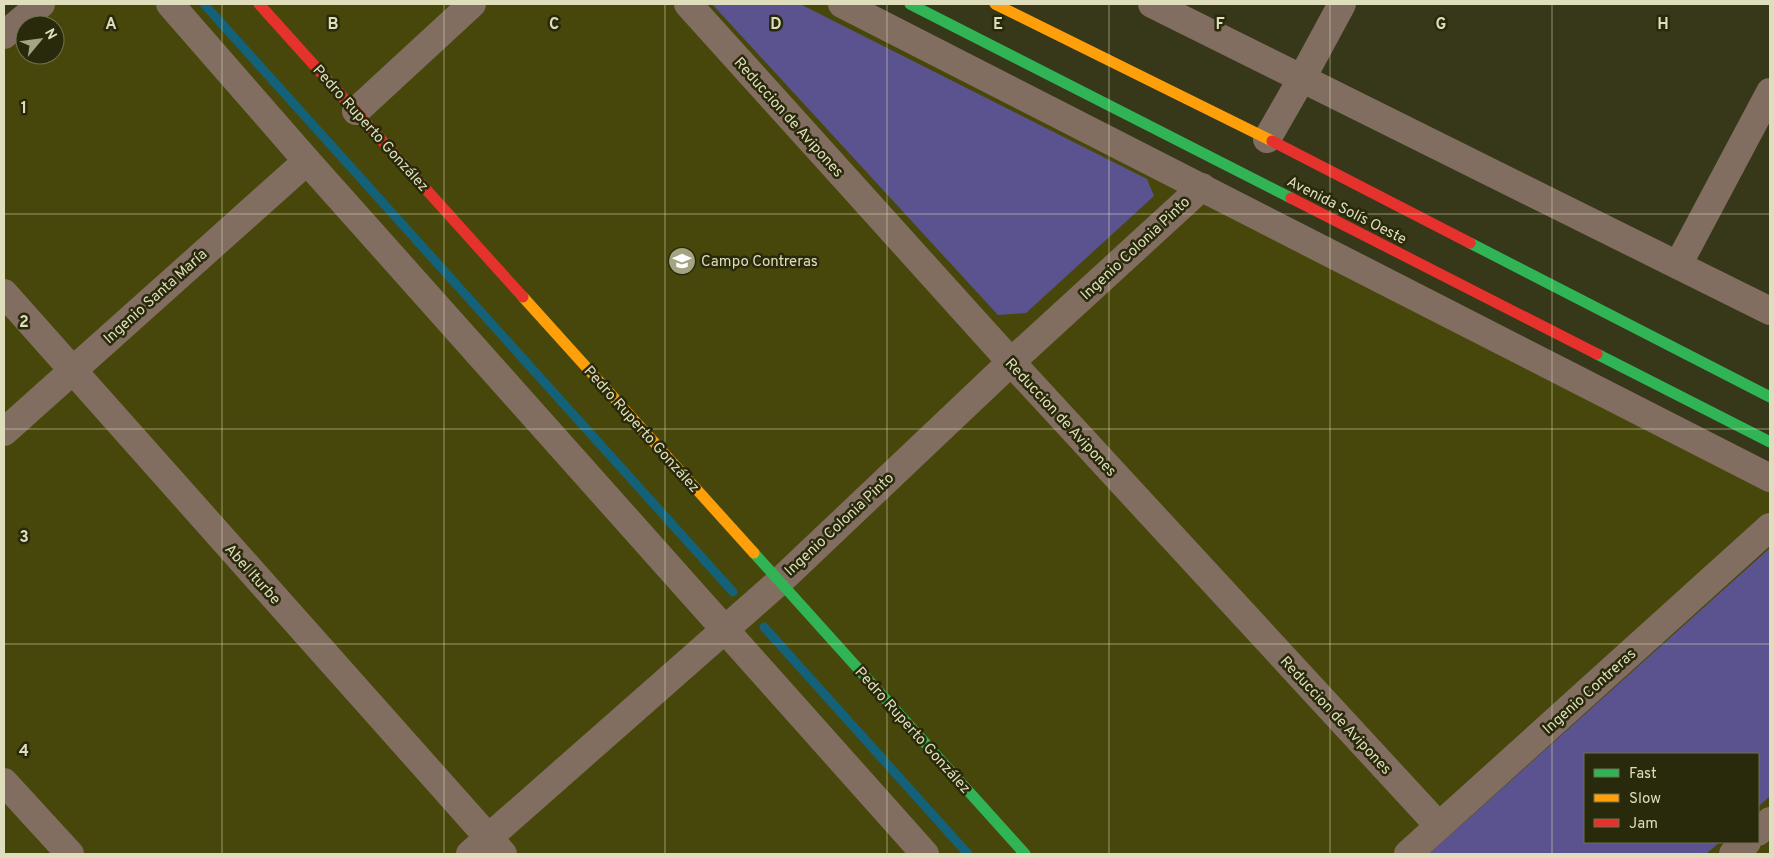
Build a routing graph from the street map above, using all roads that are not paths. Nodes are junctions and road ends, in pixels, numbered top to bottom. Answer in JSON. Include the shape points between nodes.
{"nodes":[{"id":1,"x":41,"y":4,"type":"edge"},
{"id":2,"x":170,"y":4,"type":"edge"},
{"id":3,"x":259,"y":4,"type":"edge"},
{"id":4,"x":472,"y":4,"type":"edge"},
{"id":5,"x":688,"y":4,"type":"edge"},
{"id":6,"x":842,"y":4,"type":"edge"},
{"id":7,"x":910,"y":4,"type":"edge"},
{"id":8,"x":995,"y":4,"type":"edge"},
{"id":9,"x":1152,"y":4,"type":"edge"},
{"id":10,"x":1342,"y":4,"type":"edge"},
{"id":11,"x":4,"y":35,"type":"edge"},
{"id":12,"x":1302,"y":78,"type":"junction"},
{"id":13,"x":1770,"y":92,"type":"edge"},
{"id":14,"x":356,"y":111,"type":"junction"},
{"id":15,"x":1267,"y":139,"type":"junction"},
{"id":16,"x":306,"y":161,"type":"junction"},
{"id":17,"x":1202,"y":187,"type":"junction"},
{"id":18,"x":1678,"y":265,"type":"junction"},
{"id":19,"x":4,"y":293,"type":"edge"},
{"id":20,"x":1770,"y":311,"type":"edge"},
{"id":21,"x":1011,"y":362,"type":"junction"},
{"id":22,"x":72,"y":371,"type":"junction"},
{"id":23,"x":1770,"y":397,"type":"edge"},
{"id":24,"x":4,"y":432,"type":"edge"},
{"id":25,"x":1770,"y":442,"type":"edge"},
{"id":26,"x":1770,"y":478,"type":"edge"},
{"id":27,"x":1770,"y":527,"type":"edge"},
{"id":28,"x":780,"y":581,"type":"junction"},
{"id":29,"x":725,"y":630,"type":"junction"},
{"id":30,"x":4,"y":782,"type":"edge"},
{"id":31,"x":1770,"y":821,"type":"edge"},
{"id":32,"x":1439,"y":826,"type":"junction"},
{"id":33,"x":1759,"y":831,"type":"edge"},
{"id":34,"x":1746,"y":843,"type":"edge"},
{"id":35,"x":487,"y":849,"type":"edge"},
{"id":36,"x":70,"y":854,"type":"edge"},
{"id":37,"x":925,"y":854,"type":"edge"},
{"id":38,"x":1026,"y":854,"type":"edge"},
{"id":39,"x":1408,"y":854,"type":"edge"},
{"id":40,"x":1733,"y":854,"type":"edge"}],
"edges":[{"from":1,"to":11,"type":"street"},
{"from":2,"to":16,"type":"street"},
{"from":3,"to":14,"type":"main road","name":"Pedro Ruperto González"},
{"from":4,"to":14,"type":"street"},
{"from":5,"to":21,"type":"street","name":"Reduccion de Avipones"},
{"from":6,"to":17,"type":"street"},
{"from":7,"to":25,"type":"main road","name":"Avenida Solís Oeste"},
{"from":8,"to":15,"type":"main road","name":"Avenida Solís Oeste"},
{"from":9,"to":12,"type":"street"},
{"from":10,"to":12,"type":"street"},
{"from":12,"to":15,"type":"street"},
{"from":12,"to":18,"type":"street"},
{"from":13,"to":18,"type":"street"},
{"from":14,"to":28,"type":"main road","name":"Pedro Ruperto González"},
{"from":15,"to":23,"type":"main road","name":"Avenida Solís Oeste"},
{"from":16,"to":22,"type":"street","name":"Ingenio Santa María"},
{"from":16,"to":29,"type":"street"},
{"from":17,"to":21,"type":"street","name":"Ingenio Colonia Pinto"},
{"from":17,"to":26,"type":"street"},
{"from":18,"to":20,"type":"street"},
{"from":19,"to":22,"type":"street","name":"Abel Iturbe"},
{"from":21,"to":28,"type":"street","name":"Ingenio Colonia Pinto"},
{"from":21,"to":32,"type":"street","name":"Reduccion de Avipones"},
{"from":22,"to":24,"type":"street","name":"Ingenio Santa María"},
{"from":22,"to":35,"type":"street","name":"Abel Iturbe"},
{"from":27,"to":32,"type":"street","name":"Ingenio Contreras"},
{"from":28,"to":29,"type":"street","name":"Ingenio Colonia Pinto"},
{"from":28,"to":38,"type":"main road","name":"Pedro Ruperto González"},
{"from":29,"to":35,"type":"street","name":"Ingenio Colonia Pinto"},
{"from":29,"to":37,"type":"street"},
{"from":30,"to":36,"type":"street"},
{"from":31,"to":33,"type":"street"},
{"from":32,"to":39,"type":"street","name":"Ingenio Contreras"},
{"from":34,"to":40,"type":"street"}]}
